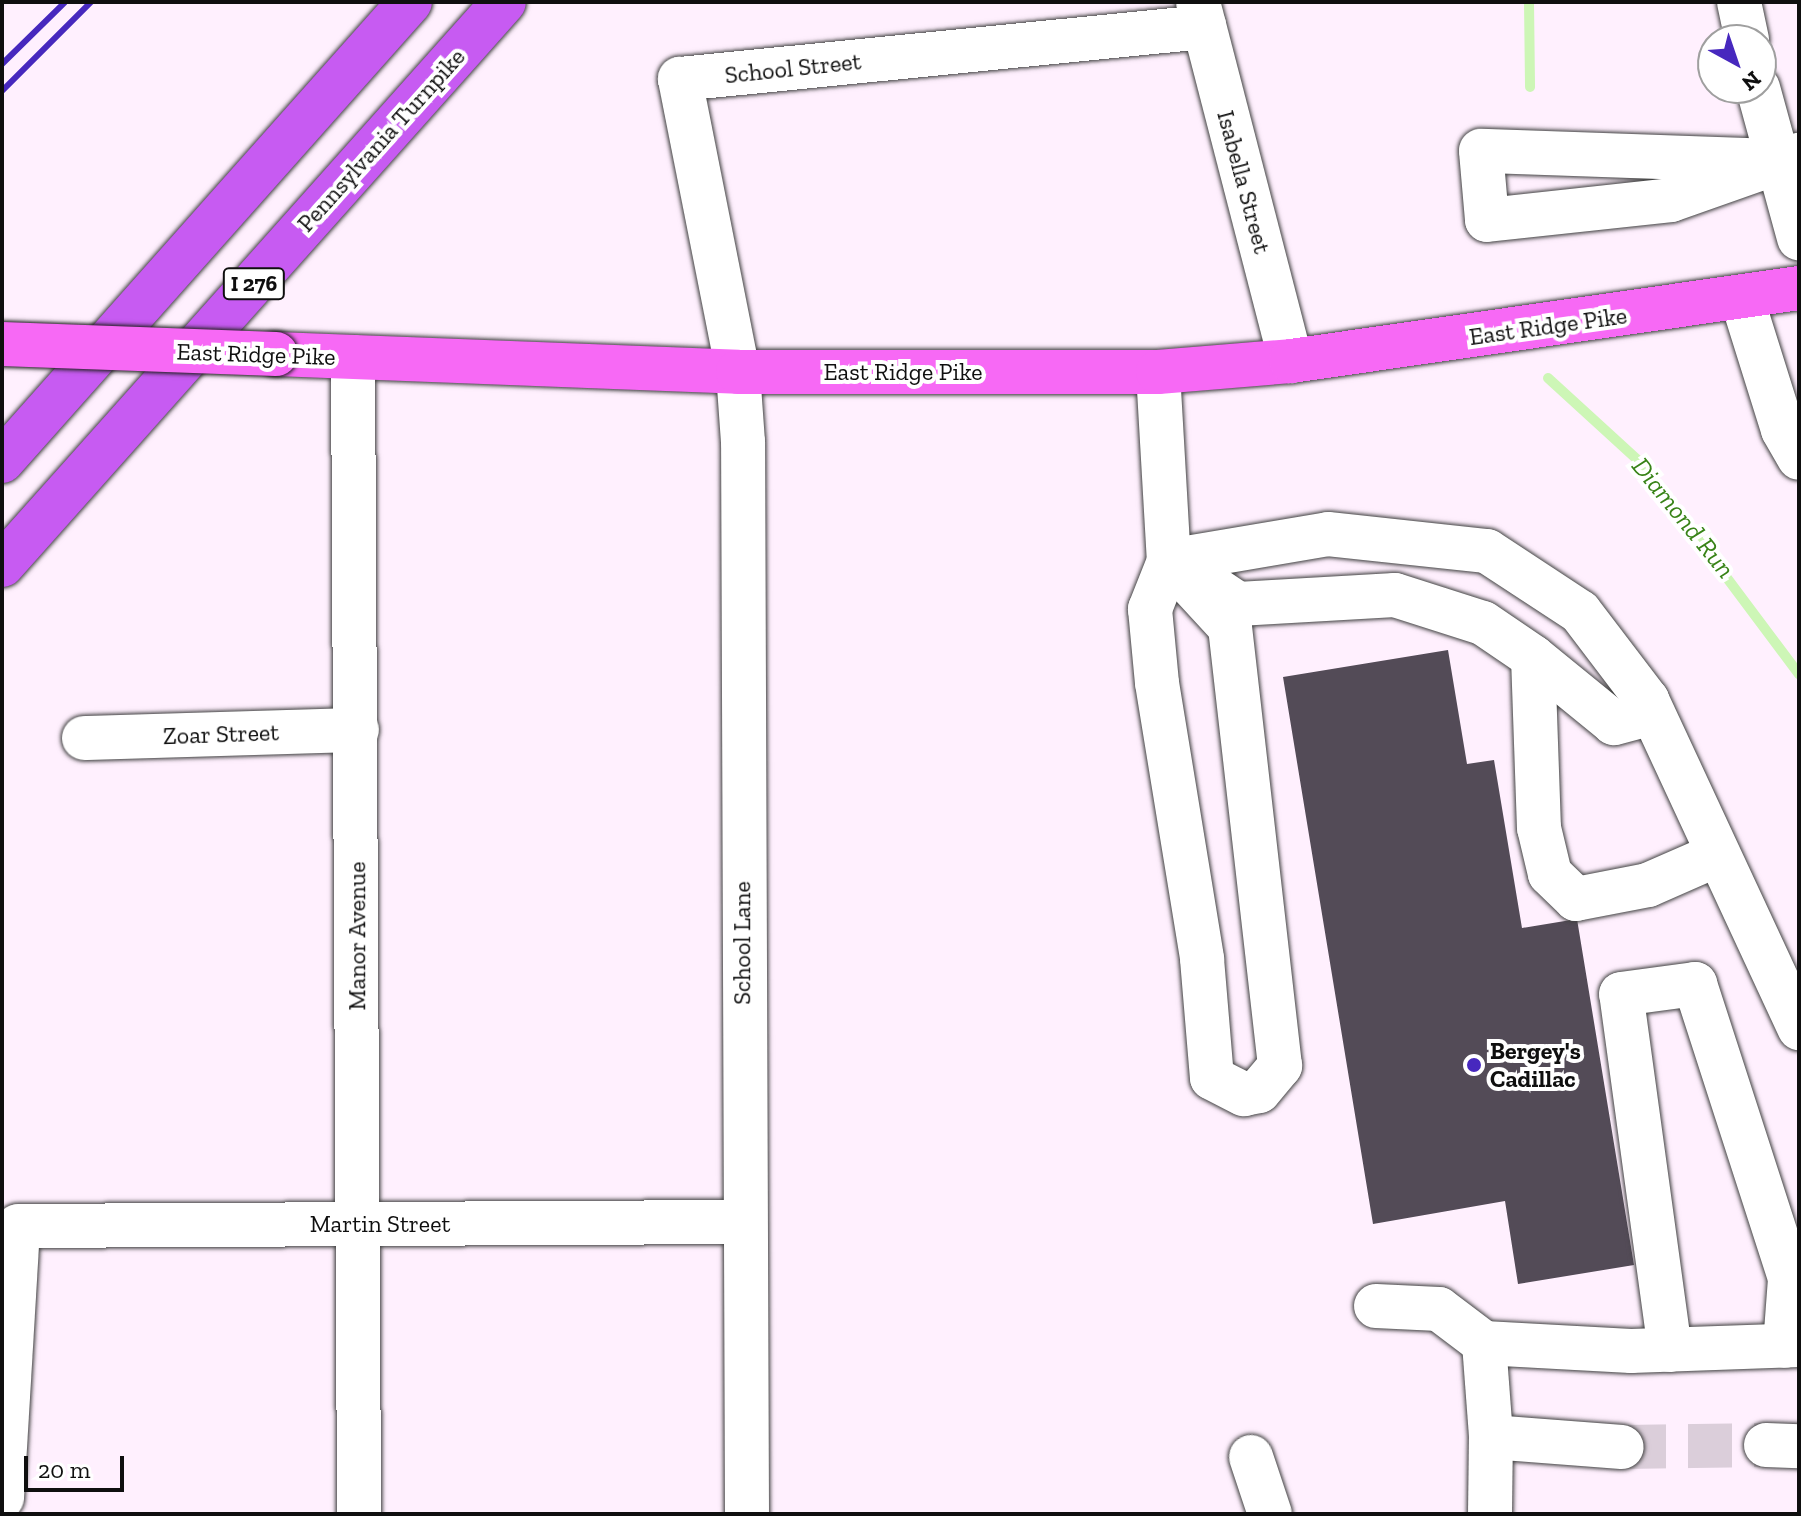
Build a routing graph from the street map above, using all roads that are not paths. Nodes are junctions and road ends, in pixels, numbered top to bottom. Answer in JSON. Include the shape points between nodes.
{"nodes":[{"id":1,"x":410,"y":2,"type":"edge"},
{"id":2,"x":504,"y":2,"type":"edge"},
{"id":3,"x":1739,"y":2,"type":"edge"},
{"id":4,"x":1201,"y":15,"type":"edge"},
{"id":5,"x":1744,"y":24,"type":"edge"},
{"id":6,"x":1765,"y":104,"type":"edge"},
{"id":7,"x":1787,"y":158,"type":"edge"},
{"id":8,"x":1799,"y":238,"type":"edge"},
{"id":9,"x":1799,"y":288,"type":"edge"},
{"id":10,"x":1742,"y":299,"type":"junction"},
{"id":11,"x":2,"y":344,"type":"edge"},
{"id":12,"x":353,"y":357,"type":"junction"},
{"id":13,"x":1291,"y":361,"type":"junction"},
{"id":14,"x":738,"y":372,"type":"junction"},
{"id":15,"x":1158,"y":372,"type":"junction"},
{"id":16,"x":1798,"y":453,"type":"edge"},
{"id":17,"x":2,"y":461,"type":"edge"},
{"id":18,"x":1169,"y":561,"type":"junction"},
{"id":19,"x":2,"y":565,"type":"edge"},
{"id":20,"x":1533,"y":657,"type":"junction"},
{"id":21,"x":1647,"y":700,"type":"junction"},
{"id":22,"x":357,"y":730,"type":"junction"},
{"id":23,"x":84,"y":738,"type":"dead end"},
{"id":24,"x":1714,"y":856,"type":"junction"},
{"id":25,"x":1799,"y":1028,"type":"edge"},
{"id":26,"x":742,"y":1222,"type":"junction"},
{"id":27,"x":357,"y":1223,"type":"junction"},
{"id":28,"x":1376,"y":1306,"type":"dead end"},
{"id":29,"x":1484,"y":1343,"type":"junction"},
{"id":30,"x":1792,"y":1345,"type":"edge"},
{"id":31,"x":1670,"y":1350,"type":"junction"},
{"id":32,"x":1491,"y":1437,"type":"junction"},
{"id":33,"x":1622,"y":1447,"type":"tunnel mouth"},
{"id":34,"x":1251,"y":1457,"type":"dead end"},
{"id":35,"x":2,"y":1498,"type":"edge"},
{"id":36,"x":359,"y":1514,"type":"edge"},
{"id":37,"x":747,"y":1514,"type":"edge"},
{"id":38,"x":1270,"y":1514,"type":"edge"},
{"id":39,"x":1490,"y":1514,"type":"edge"}],
"edges":[{"from":1,"to":17,"type":"highway","number":"I 276"},
{"from":2,"to":19,"type":"highway","name":"Pennsylvania Turnpike","number":"I 276"},
{"from":3,"to":5,"type":"street"},
{"from":4,"to":13,"type":"street","name":"Isabella Street"},
{"from":4,"to":14,"type":"street","name":"School Street","via":[[680,79]]},
{"from":6,"to":7,"type":"street"},
{"from":7,"to":7,"type":"street","via":[[1481,151],[1487,220],[1671,200]]},
{"from":7,"to":8,"type":"street"},
{"from":9,"to":10,"type":"main road","name":"East Ridge Pike"},
{"from":10,"to":13,"type":"main road","name":"East Ridge Pike"},
{"from":10,"to":16,"type":"street"},
{"from":11,"to":12,"type":"main road","name":"East Ridge Pike","bridge":true},
{"from":12,"to":14,"type":"main road","name":"East Ridge Pike"},
{"from":12,"to":22,"type":"street","name":"Manor Avenue"},
{"from":13,"to":15,"type":"main road","name":"East Ridge Pike"},
{"from":14,"to":15,"type":"main road","name":"East Ridge Pike"},
{"from":14,"to":26,"type":"street","name":"School Lane"},
{"from":15,"to":18,"type":"street"},
{"from":18,"to":18,"type":"street","via":[[1150,609],[1202,959],[1212,1078],[1244,1094],[1259,1091],[1280,1066],[1230,627]]},
{"from":18,"to":20,"type":"street","via":[[1238,604],[1395,595],[1483,623]]},
{"from":18,"to":21,"type":"street","via":[[1328,534],[1487,551],[1580,612]]},
{"from":20,"to":21,"type":"street","via":[[1614,723],[1641,716]]},
{"from":20,"to":24,"type":"street","via":[[1534,777],[1550,874],[1576,899],[1648,885]]},
{"from":21,"to":24,"type":"street"},
{"from":22,"to":23,"type":"street","name":"Zoar Street"},
{"from":22,"to":27,"type":"street","name":"Manor Avenue"},
{"from":24,"to":25,"type":"street","via":[[1728,866]]},
{"from":26,"to":27,"type":"street","name":"Martin Street"},
{"from":26,"to":37,"type":"street","name":"School Lane"},
{"from":27,"to":35,"type":"street","name":"Martin Street","via":[[18,1226]]},
{"from":27,"to":36,"type":"street","name":"Manor Avenue"},
{"from":28,"to":29,"type":"street","via":[[1439,1309]]},
{"from":29,"to":31,"type":"street"},
{"from":29,"to":32,"type":"street"},
{"from":30,"to":31,"type":"street"},
{"from":30,"to":31,"type":"street","via":[[1790,1279],[1695,984],[1621,994]]},
{"from":32,"to":33,"type":"street"},
{"from":32,"to":39,"type":"street"},
{"from":34,"to":38,"type":"street"}]}
